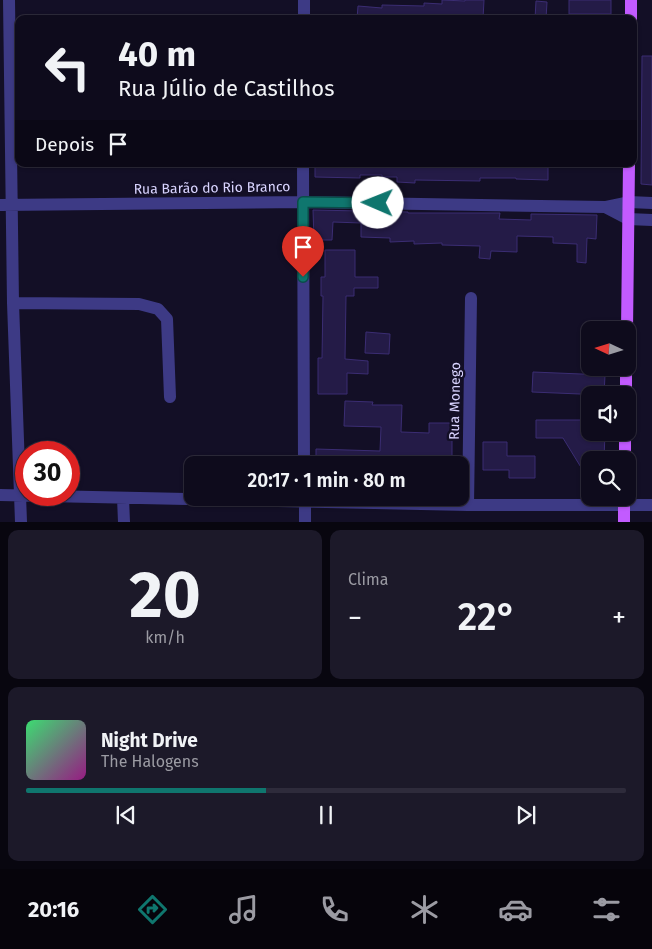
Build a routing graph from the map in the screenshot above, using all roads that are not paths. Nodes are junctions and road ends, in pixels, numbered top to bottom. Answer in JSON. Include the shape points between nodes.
{"nodes":[{"id":1,"x":10,"y":0,"type":"edge"},
{"id":2,"x":304,"y":0,"type":"edge"},
{"id":3,"x":631,"y":0,"type":"edge"},
{"id":4,"x":304,"y":15,"type":"edge"},
{"id":5,"x":631,"y":15,"type":"edge"},
{"id":6,"x":303,"y":167,"type":"edge"},
{"id":7,"x":629,"y":167,"type":"edge"},
{"id":8,"x":303,"y":202,"type":"junction"},
{"id":9,"x":628,"y":202,"type":"junction"},
{"id":10,"x":652,"y":202,"type":"edge"},
{"id":11,"x":6,"y":205,"type":"edge"},
{"id":12,"x":604,"y":207,"type":"junction"},
{"id":13,"x":628,"y":219,"type":"junction"},
{"id":14,"x":652,"y":220,"type":"edge"},
{"id":15,"x":471,"y":298,"type":"dead end"},
{"id":16,"x":13,"y":303,"type":"junction"},
{"id":17,"x":627,"y":321,"type":"edge"},
{"id":18,"x":170,"y":397,"type":"dead end"},
{"id":19,"x":18,"y":441,"type":"edge"},
{"id":20,"x":304,"y":456,"type":"edge"},
{"id":21,"x":469,"y":456,"type":"edge"},
{"id":22,"x":0,"y":495,"type":"edge"},
{"id":23,"x":15,"y":496,"type":"edge"},
{"id":24,"x":80,"y":497,"type":"edge"},
{"id":25,"x":123,"y":498,"type":"junction"},
{"id":26,"x":184,"y":499,"type":"edge"},
{"id":27,"x":581,"y":502,"type":"edge"},
{"id":28,"x":636,"y":503,"type":"edge"},
{"id":29,"x":652,"y":505,"type":"edge"},
{"id":30,"x":20,"y":506,"type":"edge"},
{"id":31,"x":305,"y":506,"type":"edge"},
{"id":32,"x":469,"y":506,"type":"edge"},
{"id":33,"x":624,"y":506,"type":"edge"},
{"id":34,"x":21,"y":522,"type":"edge"},
{"id":35,"x":124,"y":522,"type":"edge"},
{"id":36,"x":305,"y":522,"type":"edge"},
{"id":37,"x":624,"y":522,"type":"edge"}],
"edges":[{"from":1,"to":11,"type":"street"},
{"from":2,"to":4,"type":"street"},
{"from":3,"to":5,"type":"main road"},
{"from":6,"to":8,"type":"street"},
{"from":7,"to":9,"type":"main road"},
{"from":8,"to":11,"type":"street","name":"Rua Barão do Rio Branco"},
{"from":8,"to":12,"type":"street","name":"Rua Barão do Rio Branco"},
{"from":8,"to":20,"type":"street"},
{"from":9,"to":10,"type":"street","name":"Rua Barão do Rio Branco"},
{"from":9,"to":12,"type":"street","name":"Rua Barão do Rio Branco"},
{"from":9,"to":13,"type":"main road"},
{"from":11,"to":16,"type":"street"},
{"from":12,"to":13,"type":"street","name":"Rua Barão do Rio Branco"},
{"from":13,"to":14,"type":"street","name":"Rua Barão do Rio Branco"},
{"from":13,"to":17,"type":"main road"},
{"from":15,"to":21,"type":"street","name":"Rua Monego"},
{"from":16,"to":18,"type":"street","via":[[139,304],[158,309],[167,319]]},
{"from":16,"to":19,"type":"street"},
{"from":22,"to":23,"type":"street"},
{"from":24,"to":25,"type":"street"},
{"from":25,"to":26,"type":"street"},
{"from":25,"to":35,"type":"street"},
{"from":27,"to":32,"type":"street"},
{"from":28,"to":29,"type":"street"},
{"from":30,"to":34,"type":"street"},
{"from":31,"to":36,"type":"street"},
{"from":33,"to":37,"type":"main road"}]}
